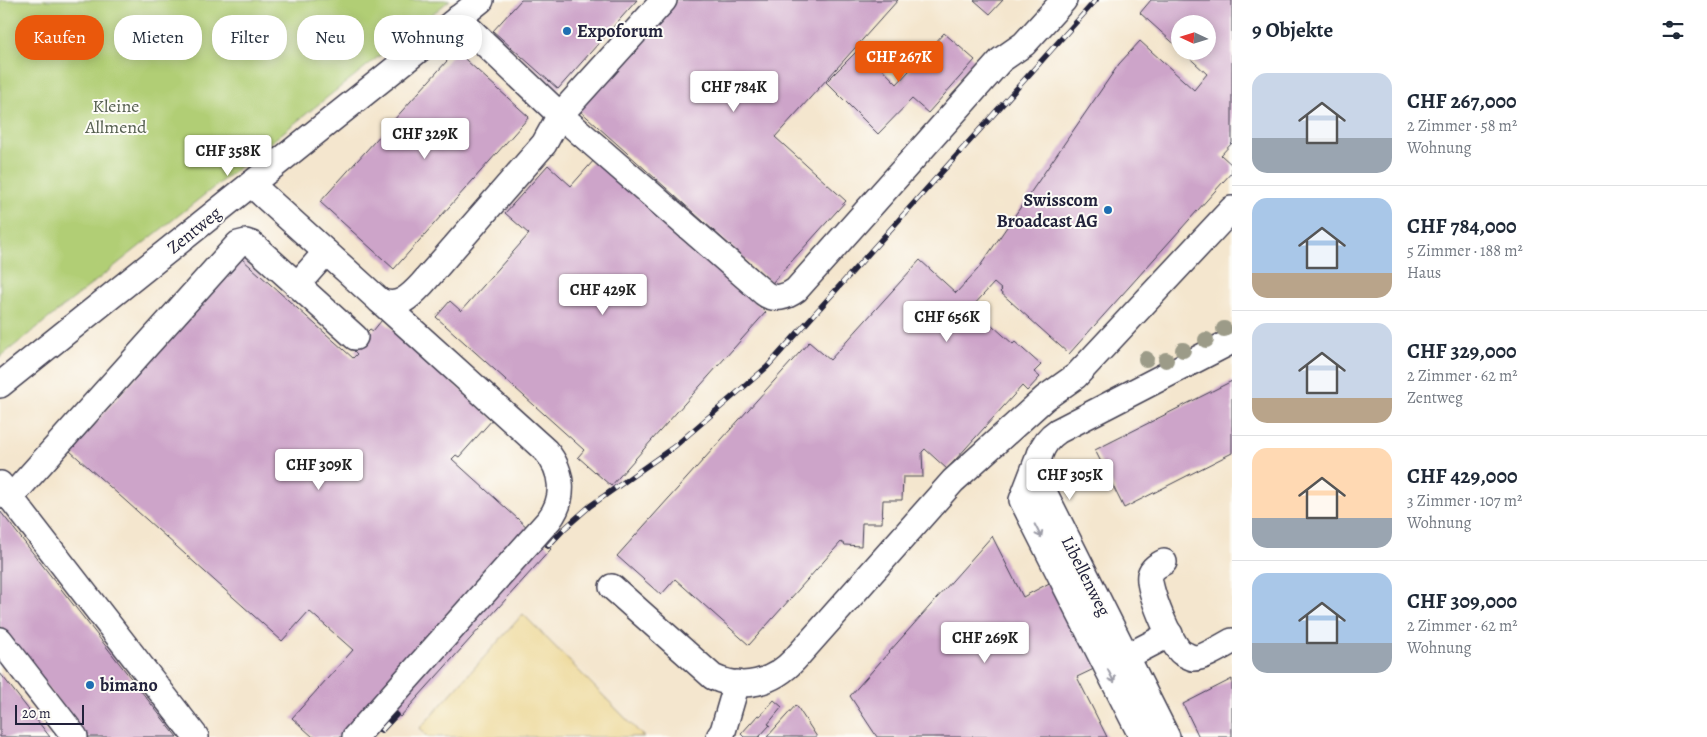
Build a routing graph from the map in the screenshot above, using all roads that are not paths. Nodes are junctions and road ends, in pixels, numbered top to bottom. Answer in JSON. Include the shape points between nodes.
{"nodes":[{"id":1,"x":481,"y":0,"type":"edge"},
{"id":2,"x":664,"y":0,"type":"edge"},
{"id":3,"x":1064,"y":0,"type":"edge"},
{"id":4,"x":462,"y":15,"type":"edge"},
{"id":5,"x":482,"y":41,"type":"edge"},
{"id":6,"x":406,"y":60,"type":"edge"},
{"id":7,"x":560,"y":115,"type":"junction"},
{"id":8,"x":251,"y":184,"type":"junction"},
{"id":9,"x":1232,"y":209,"type":"edge"},
{"id":10,"x":326,"y":252,"type":"junction"},
{"id":11,"x":297,"y":285,"type":"junction"},
{"id":12,"x":380,"y":301,"type":"junction"},
{"id":13,"x":355,"y":337,"type":"dead end"},
{"id":14,"x":1232,"y":341,"type":"edge"},
{"id":15,"x":0,"y":385,"type":"edge"},
{"id":16,"x":1039,"y":454,"type":"junction"},
{"id":17,"x":5,"y":491,"type":"edge"},
{"id":18,"x":1164,"y":562,"type":"dead end"},
{"id":19,"x":612,"y":587,"type":"dead end"},
{"id":20,"x":1170,"y":634,"type":"junction"},
{"id":21,"x":0,"y":640,"type":"edge"},
{"id":22,"x":1232,"y":641,"type":"edge"},
{"id":23,"x":1126,"y":656,"type":"junction"},
{"id":24,"x":737,"y":683,"type":"junction"},
{"id":25,"x":75,"y":737,"type":"edge"},
{"id":26,"x":196,"y":737,"type":"edge"},
{"id":27,"x":355,"y":737,"type":"edge"},
{"id":28,"x":719,"y":737,"type":"edge"},
{"id":29,"x":1142,"y":737,"type":"edge"},
{"id":30,"x":1167,"y":737,"type":"edge"}],
"edges":[{"from":1,"to":4,"type":"street","name":"Zentweg"},
{"from":2,"to":7,"type":"street"},
{"from":3,"to":7,"type":"street","via":[[1024,44],[1001,60],[796,290],[787,296],[773,297],[764,293]]},
{"from":5,"to":7,"type":"street"},
{"from":6,"to":8,"type":"street","name":"Zentweg"},
{"from":7,"to":12,"type":"street","via":[[544,144],[410,296],[392,304]]},
{"from":8,"to":10,"type":"street"},
{"from":8,"to":15,"type":"street","name":"Zentweg"},
{"from":9,"to":24,"type":"street","via":[[1076,376],[1045,398],[953,481],[791,664],[777,676],[764,681]]},
{"from":10,"to":11,"type":"street"},
{"from":10,"to":12,"type":"street"},
{"from":11,"to":13,"type":"street"},
{"from":11,"to":17,"type":"street","via":[[252,244],[238,244]]},
{"from":12,"to":27,"type":"street","via":[[546,451],[559,471],[561,490],[549,520]]},
{"from":14,"to":16,"type":"street","via":[[1058,431]]},
{"from":16,"to":23,"type":"street","name":"Libellenweg","via":[[1040,484]]},
{"from":16,"to":29,"type":"street","one_way":true,"via":[[1022,500]]},
{"from":17,"to":26,"type":"street"},
{"from":18,"to":20,"type":"street","via":[[1154,567],[1150,586]]},
{"from":19,"to":24,"type":"street","via":[[713,676]]},
{"from":20,"to":22,"type":"street","via":[[1182,653],[1193,658]]},
{"from":20,"to":23,"type":"street"},
{"from":21,"to":25,"type":"street"},
{"from":23,"to":30,"type":"street","name":"Libellenweg"},
{"from":24,"to":28,"type":"street"}]}
